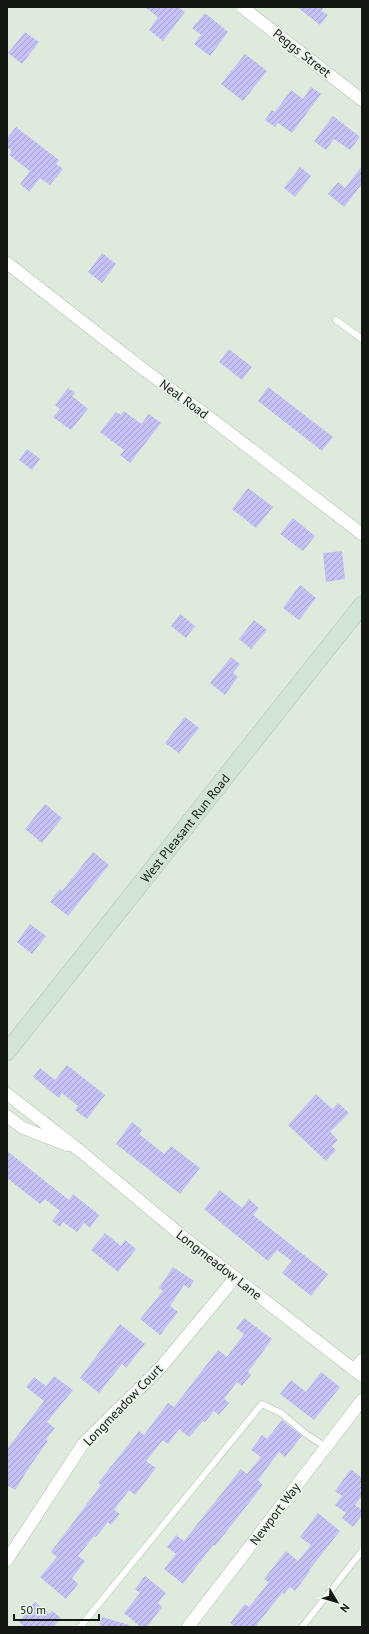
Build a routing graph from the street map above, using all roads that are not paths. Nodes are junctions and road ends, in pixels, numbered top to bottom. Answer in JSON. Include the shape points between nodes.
{"nodes":[{"id":1,"x":242,"y":7,"type":"edge"},
{"id":2,"x":362,"y":100,"type":"edge"},
{"id":3,"x":7,"y":263,"type":"edge"},
{"id":4,"x":336,"y":320,"type":"dead end"},
{"id":5,"x":362,"y":339,"type":"edge"},
{"id":6,"x":362,"y":534,"type":"edge"},
{"id":7,"x":362,"y":605,"type":"edge"},
{"id":8,"x":7,"y":1052,"type":"edge"},
{"id":9,"x":7,"y":1094,"type":"edge"},
{"id":10,"x":7,"y":1116,"type":"edge"},
{"id":11,"x":79,"y":1150,"type":"junction"},
{"id":12,"x":235,"y":1278,"type":"junction"},
{"id":13,"x":362,"y":1360,"type":"edge"},
{"id":14,"x":358,"y":1373,"type":"edge"},
{"id":15,"x":362,"y":1400,"type":"edge"},
{"id":16,"x":326,"y":1447,"type":"junction"},
{"id":17,"x":362,"y":1551,"type":"edge"},
{"id":18,"x":7,"y":1560,"type":"edge"},
{"id":19,"x":80,"y":1627,"type":"edge"},
{"id":20,"x":188,"y":1627,"type":"edge"},
{"id":21,"x":302,"y":1627,"type":"edge"}],
"edges":[{"from":1,"to":2,"type":"street","name":"Peggs Street"},
{"from":3,"to":6,"type":"street","name":"Neal Road"},
{"from":4,"to":5,"type":"lane"},
{"from":7,"to":8,"type":"main road","name":"West Pleasant Run Road"},
{"from":9,"to":11,"type":"street","name":"Longmeadow Lane"},
{"from":10,"to":11,"type":"street","name":"Longmeadow Lane","via":[[23,1128]]},
{"from":11,"to":12,"type":"street","name":"Longmeadow Lane"},
{"from":12,"to":14,"type":"street","name":"Longmeadow Lane"},
{"from":12,"to":18,"type":"street","name":"Longmeadow Court","via":[[161,1367],[83,1444]]},
{"from":13,"to":14,"type":"street"},
{"from":15,"to":16,"type":"street","name":"Newport Way"},
{"from":16,"to":19,"type":"lane","via":[[280,1413],[262,1404]]},
{"from":16,"to":20,"type":"street","name":"Newport Way"},
{"from":17,"to":21,"type":"lane"}]}
